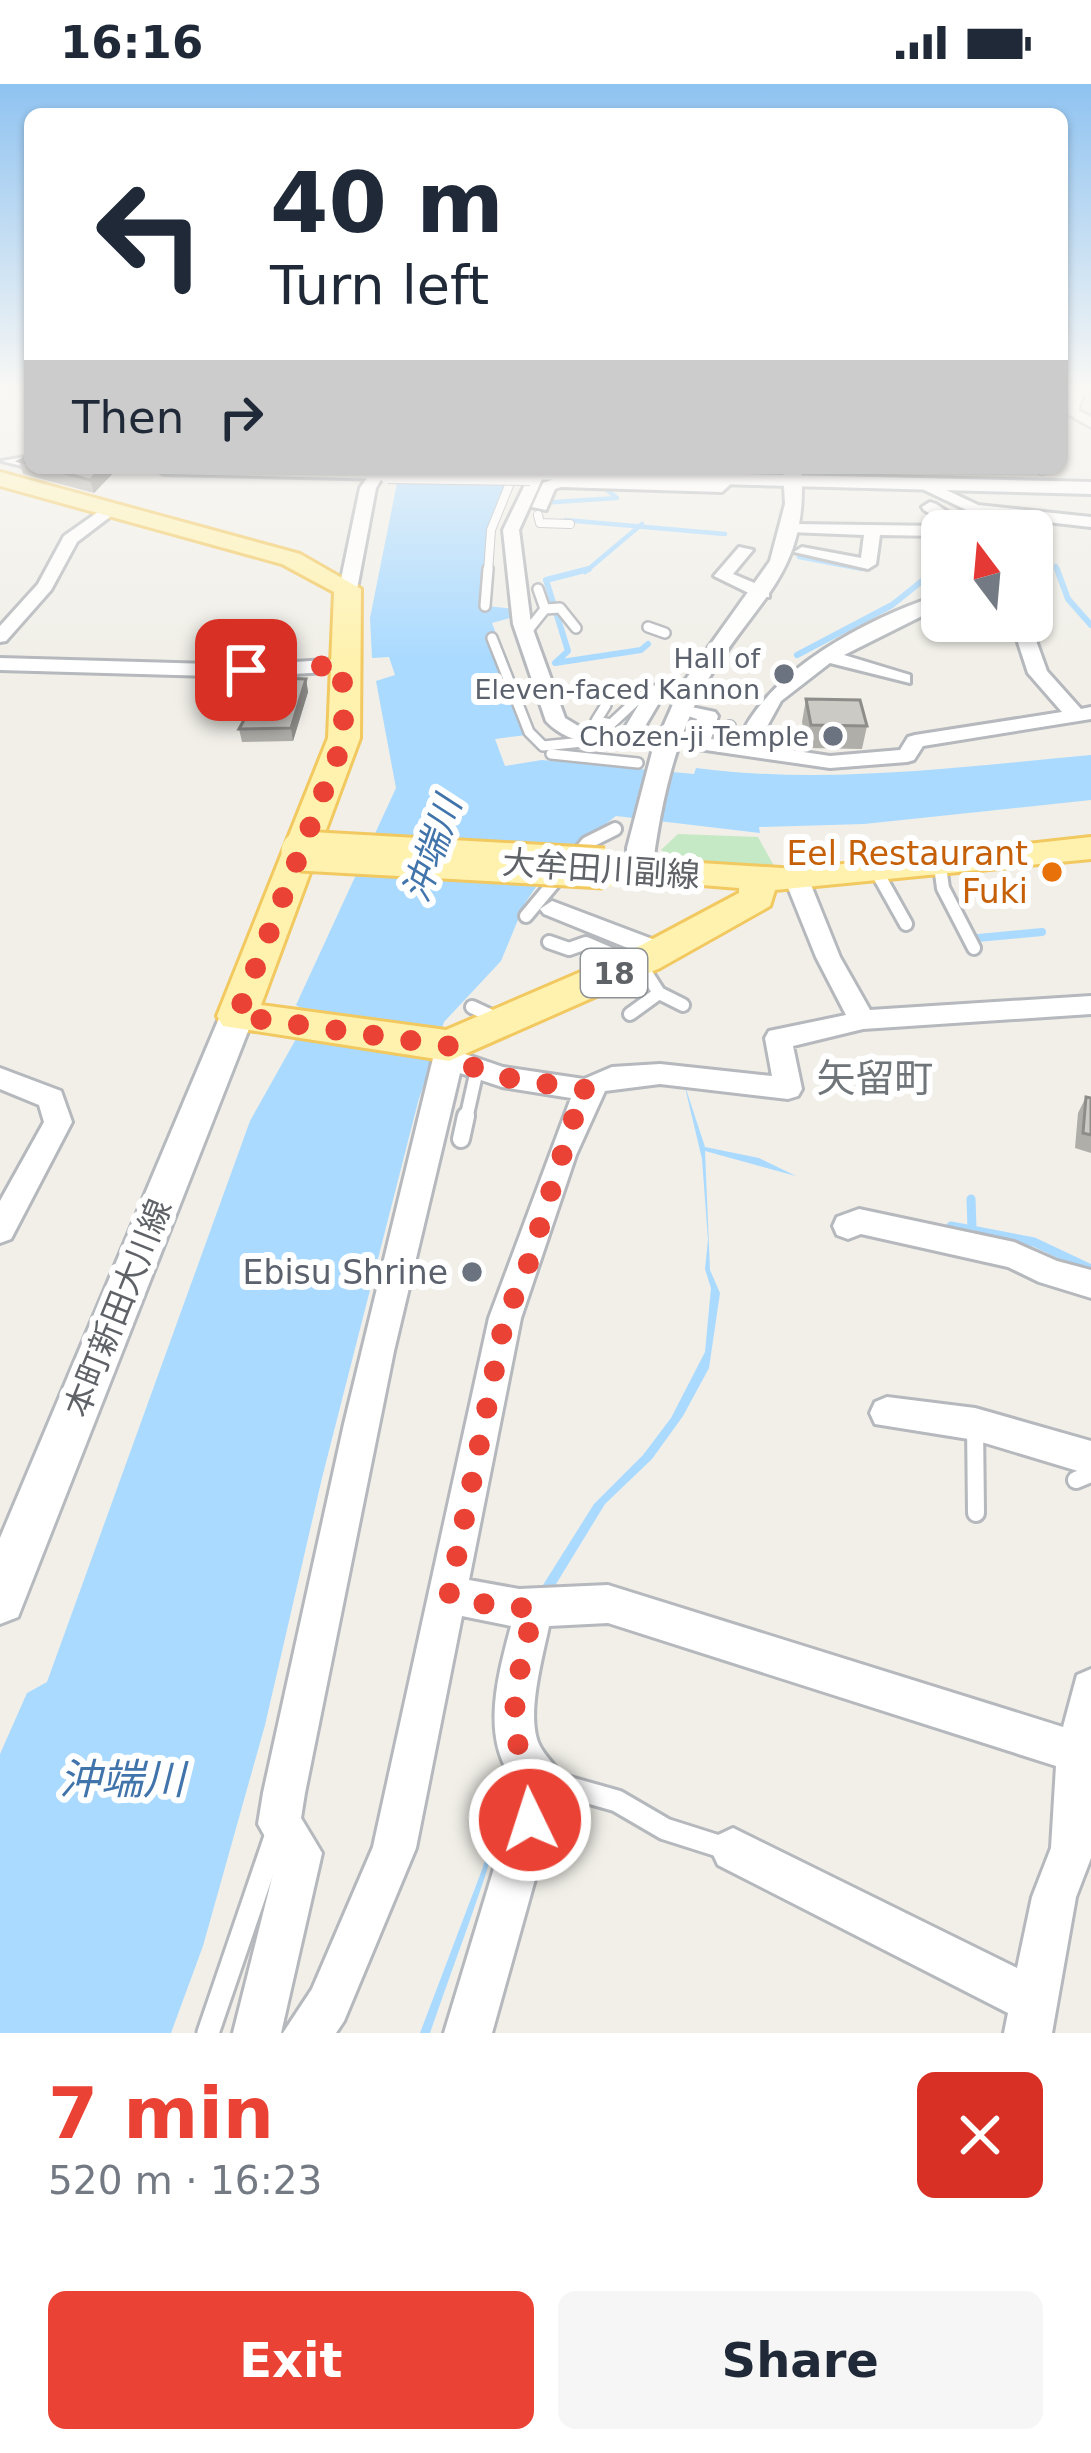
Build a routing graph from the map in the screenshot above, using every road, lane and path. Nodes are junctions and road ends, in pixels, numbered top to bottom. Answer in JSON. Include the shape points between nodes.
{"nodes":[{"id":1,"x":34,"y":477,"type":"edge"},
{"id":2,"x":377,"y":477,"type":"edge"},
{"id":3,"x":533,"y":477,"type":"edge"},
{"id":4,"x":535,"y":477,"type":"edge"},
{"id":5,"x":717,"y":477,"type":"edge"},
{"id":6,"x":793,"y":477,"type":"edge"},
{"id":7,"x":816,"y":477,"type":"edge"},
{"id":8,"x":982,"y":477,"type":"edge"},
{"id":9,"x":1037,"y":477,"type":"edge"},
{"id":10,"x":1046,"y":477,"type":"edge"},
{"id":11,"x":924,"y":479,"type":"edge"},
{"id":12,"x":898,"y":484,"type":"junction"},
{"id":13,"x":1091,"y":488,"type":"edge"},
{"id":14,"x":112,"y":510,"type":"junction"},
{"id":15,"x":937,"y":510,"type":"edge"},
{"id":16,"x":985,"y":510,"type":"edge"},
{"id":17,"x":1025,"y":510,"type":"edge"},
{"id":18,"x":529,"y":516,"type":"junction"},
{"id":19,"x":1053,"y":521,"type":"edge"},
{"id":20,"x":570,"y":524,"type":"dead end"},
{"id":21,"x":1086,"y":528,"type":"edge"},
{"id":22,"x":795,"y":529,"type":"junction"},
{"id":23,"x":491,"y":530,"type":"junction"},
{"id":24,"x":873,"y":531,"type":"junction"},
{"id":25,"x":921,"y":531,"type":"edge"},
{"id":26,"x":745,"y":550,"type":"dead end"},
{"id":27,"x":802,"y":552,"type":"dead end"},
{"id":28,"x":513,"y":556,"type":"junction"},
{"id":29,"x":486,"y":570,"type":"junction"},
{"id":30,"x":538,"y":589,"type":"dead end"},
{"id":31,"x":348,"y":590,"type":"junction"},
{"id":32,"x":763,"y":593,"type":"junction"},
{"id":33,"x":485,"y":606,"type":"dead end"},
{"id":34,"x":545,"y":609,"type":"junction"},
{"id":35,"x":921,"y":610,"type":"edge"},
{"id":36,"x":648,"y":627,"type":"dead end"},
{"id":37,"x":576,"y":628,"type":"dead end"},
{"id":38,"x":665,"y":633,"type":"dead end"},
{"id":39,"x":525,"y":634,"type":"junction"},
{"id":40,"x":0,"y":637,"type":"edge"},
{"id":41,"x":493,"y":638,"type":"dead end"},
{"id":42,"x":1027,"y":642,"type":"edge"},
{"id":43,"x":831,"y":657,"type":"junction"},
{"id":44,"x":0,"y":664,"type":"edge"},
{"id":45,"x":342,"y":665,"type":"junction"},
{"id":46,"x":903,"y":679,"type":"dead end"},
{"id":47,"x":651,"y":699,"type":"junction"},
{"id":48,"x":688,"y":699,"type":"junction"},
{"id":49,"x":606,"y":705,"type":"dead end"},
{"id":50,"x":1084,"y":714,"type":"edge"},
{"id":51,"x":730,"y":726,"type":"dead end"},
{"id":52,"x":608,"y":739,"type":"junction"},
{"id":53,"x":543,"y":746,"type":"junction"},
{"id":54,"x":745,"y":747,"type":"junction"},
{"id":55,"x":638,"y":763,"type":"dead end"},
{"id":56,"x":1091,"y":848,"type":"edge"},
{"id":57,"x":301,"y":851,"type":"junction"},
{"id":58,"x":624,"y":853,"type":"junction"},
{"id":59,"x":878,"y":874,"type":"junction"},
{"id":60,"x":938,"y":878,"type":"junction"},
{"id":61,"x":757,"y":879,"type":"junction"},
{"id":62,"x":797,"y":880,"type":"junction"},
{"id":63,"x":545,"y":906,"type":"junction"},
{"id":64,"x":526,"y":916,"type":"dead end"},
{"id":65,"x":906,"y":925,"type":"dead end"},
{"id":66,"x":549,"y":942,"type":"dead end"},
{"id":67,"x":971,"y":942,"type":"dead end"},
{"id":68,"x":648,"y":968,"type":"junction"},
{"id":69,"x":683,"y":1005,"type":"dead end"},
{"id":70,"x":1091,"y":1005,"type":"edge"},
{"id":71,"x":630,"y":1015,"type":"dead end"},
{"id":72,"x":242,"y":1017,"type":"junction"},
{"id":73,"x":862,"y":1019,"type":"junction"},
{"id":74,"x":459,"y":1059,"type":"junction"},
{"id":75,"x":0,"y":1078,"type":"edge"},
{"id":76,"x":589,"y":1090,"type":"junction"},
{"id":77,"x":461,"y":1139,"type":"dead end"},
{"id":78,"x":848,"y":1226,"type":"dead end"},
{"id":79,"x":0,"y":1231,"type":"edge"},
{"id":80,"x":1091,"y":1284,"type":"edge"},
{"id":81,"x":887,"y":1413,"type":"dead end"},
{"id":82,"x":967,"y":1416,"type":"junction"},
{"id":83,"x":1086,"y":1461,"type":"edge"},
{"id":84,"x":976,"y":1513,"type":"dead end"},
{"id":85,"x":449,"y":1595,"type":"junction"},
{"id":86,"x":0,"y":1599,"type":"edge"},
{"id":87,"x":526,"y":1608,"type":"junction"},
{"id":88,"x":1091,"y":1688,"type":"edge"},
{"id":89,"x":1078,"y":1752,"type":"junction"},
{"id":90,"x":542,"y":1779,"type":"junction"},
{"id":91,"x":279,"y":1824,"type":"junction"},
{"id":92,"x":733,"y":1850,"type":"joint"},
{"id":93,"x":1082,"y":1854,"type":"edge"},
{"id":94,"x":1030,"y":2016,"type":"edge"},
{"id":95,"x":281,"y":2029,"type":"edge"},
{"id":96,"x":208,"y":2033,"type":"edge"},
{"id":97,"x":468,"y":2033,"type":"edge"}],
"edges":[{"from":1,"to":14,"type":"main road"},
{"from":2,"to":31,"type":"street","via":[[368,488]]},
{"from":3,"to":23,"type":"lane"},
{"from":4,"to":18,"type":"street"},
{"from":5,"to":18,"type":"street","via":[[722,487],[559,482]]},
{"from":6,"to":22,"type":"street"},
{"from":7,"to":12,"type":"main road"},
{"from":8,"to":11,"type":"main road"},
{"from":9,"to":17,"type":"street"},
{"from":10,"to":13,"type":"main road"},
{"from":11,"to":12,"type":"main road"},
{"from":11,"to":16,"type":"street"},
{"from":12,"to":15,"type":"street"},
{"from":14,"to":31,"type":"main road","via":[[291,559]]},
{"from":14,"to":40,"type":"street","via":[[70,539],[45,586]]},
{"from":18,"to":20,"type":"lane"},
{"from":18,"to":23,"type":"lane","via":[[508,508]]},
{"from":18,"to":28,"type":"street","via":[[511,530]]},
{"from":19,"to":21,"type":"street"},
{"from":22,"to":24,"type":"street"},
{"from":22,"to":32,"type":"street"},
{"from":23,"to":29,"type":"lane"},
{"from":24,"to":25,"type":"street"},
{"from":24,"to":27,"type":"street","via":[[868,564]]},
{"from":26,"to":32,"type":"street","via":[[722,576]]},
{"from":28,"to":29,"type":"lane"},
{"from":28,"to":39,"type":"street"},
{"from":29,"to":33,"type":"lane"},
{"from":30,"to":34,"type":"lane"},
{"from":31,"to":45,"type":"main road"},
{"from":32,"to":48,"type":"street"},
{"from":34,"to":37,"type":"lane","via":[[560,608]]},
{"from":34,"to":39,"type":"lane"},
{"from":35,"to":43,"type":"street"},
{"from":36,"to":38,"type":"lane"},
{"from":39,"to":52,"type":"street","via":[[556,721]]},
{"from":41,"to":53,"type":"lane","via":[[529,732]]},
{"from":42,"to":50,"type":"street","via":[[1038,673]]},
{"from":43,"to":46,"type":"street"},
{"from":43,"to":54,"type":"street","via":[[780,686]]},
{"from":44,"to":45,"type":"street"},
{"from":45,"to":57,"type":"main road","via":[[344,739]]},
{"from":47,"to":48,"type":"street","via":[[666,688]]},
{"from":47,"to":49,"type":"lane","via":[[640,698],[621,722],[606,725],[596,721]]},
{"from":47,"to":52,"type":"street","via":[[631,734]]},
{"from":48,"to":54,"type":"street","via":[[708,716],[700,743]]},
{"from":48,"to":58,"type":"street"},
{"from":50,"to":54,"type":"street","via":[[915,741],[907,757],[830,762]]},
{"from":51,"to":54,"type":"lane","via":[[727,740]]},
{"from":52,"to":53,"type":"lane"},
{"from":53,"to":55,"type":"lane","via":[[552,755]]},
{"from":56,"to":60,"type":"main road","name":"大牟田川副線"},
{"from":57,"to":58,"type":"main road","name":"大牟田川副線","bridge":true},
{"from":57,"to":72,"type":"main road"},
{"from":58,"to":61,"type":"main road","name":"大牟田川副線"},
{"from":58,"to":63,"type":"lane","via":[[587,843]]},
{"from":59,"to":60,"type":"main road","name":"大牟田川副線"},
{"from":59,"to":62,"type":"main road","name":"大牟田川副線"},
{"from":59,"to":65,"type":"lane"},
{"from":60,"to":67,"type":"lane"},
{"from":61,"to":62,"type":"main road","name":"大牟田川副線"},
{"from":61,"to":68,"type":"main road","name":"大牟田川副線","number":"18","via":[[757,898]]},
{"from":62,"to":73,"type":"street"},
{"from":63,"to":64,"type":"lane"},
{"from":63,"to":68,"type":"street"},
{"from":66,"to":68,"type":"lane","via":[[569,949],[586,943]]},
{"from":68,"to":69,"type":"lane"},
{"from":68,"to":71,"type":"lane"},
{"from":68,"to":74,"type":"main road","name":"大牟田川副線","number":"18","via":[[489,1015]]},
{"from":70,"to":73,"type":"street"},
{"from":72,"to":74,"type":"main road","name":"大牟田川副線","number":"18"},
{"from":72,"to":86,"type":"main road","name":"本町新田大川線"},
{"from":73,"to":76,"type":"street","via":[[778,1038],[788,1089],[622,1076]]},
{"from":74,"to":76,"type":"street"},
{"from":74,"to":77,"type":"lane"},
{"from":74,"to":91,"type":"street","via":[[435,1102]]},
{"from":75,"to":79,"type":"street","via":[[51,1097],[58,1123]]},
{"from":76,"to":85,"type":"street","via":[[505,1318]]},
{"from":78,"to":80,"type":"street","via":[[860,1221],[1014,1255]]},
{"from":81,"to":82,"type":"street"},
{"from":82,"to":83,"type":"street"},
{"from":82,"to":84,"type":"lane"},
{"from":85,"to":87,"type":"street"},
{"from":85,"to":95,"type":"street","via":[[394,1848],[328,2005]]},
{"from":87,"to":89,"type":"street","via":[[608,1604]]},
{"from":87,"to":90,"type":"street","via":[[515,1743],[526,1769]]},
{"from":88,"to":89,"type":"street"},
{"from":89,"to":93,"type":"street"},
{"from":90,"to":92,"type":"lane"},
{"from":90,"to":97,"type":"street"},
{"from":91,"to":95,"type":"street","via":[[300,1853]]},
{"from":91,"to":96,"type":"lane"},
{"from":92,"to":94,"type":"street"},
{"from":93,"to":94,"type":"street","via":[[1054,1897]]}]}
